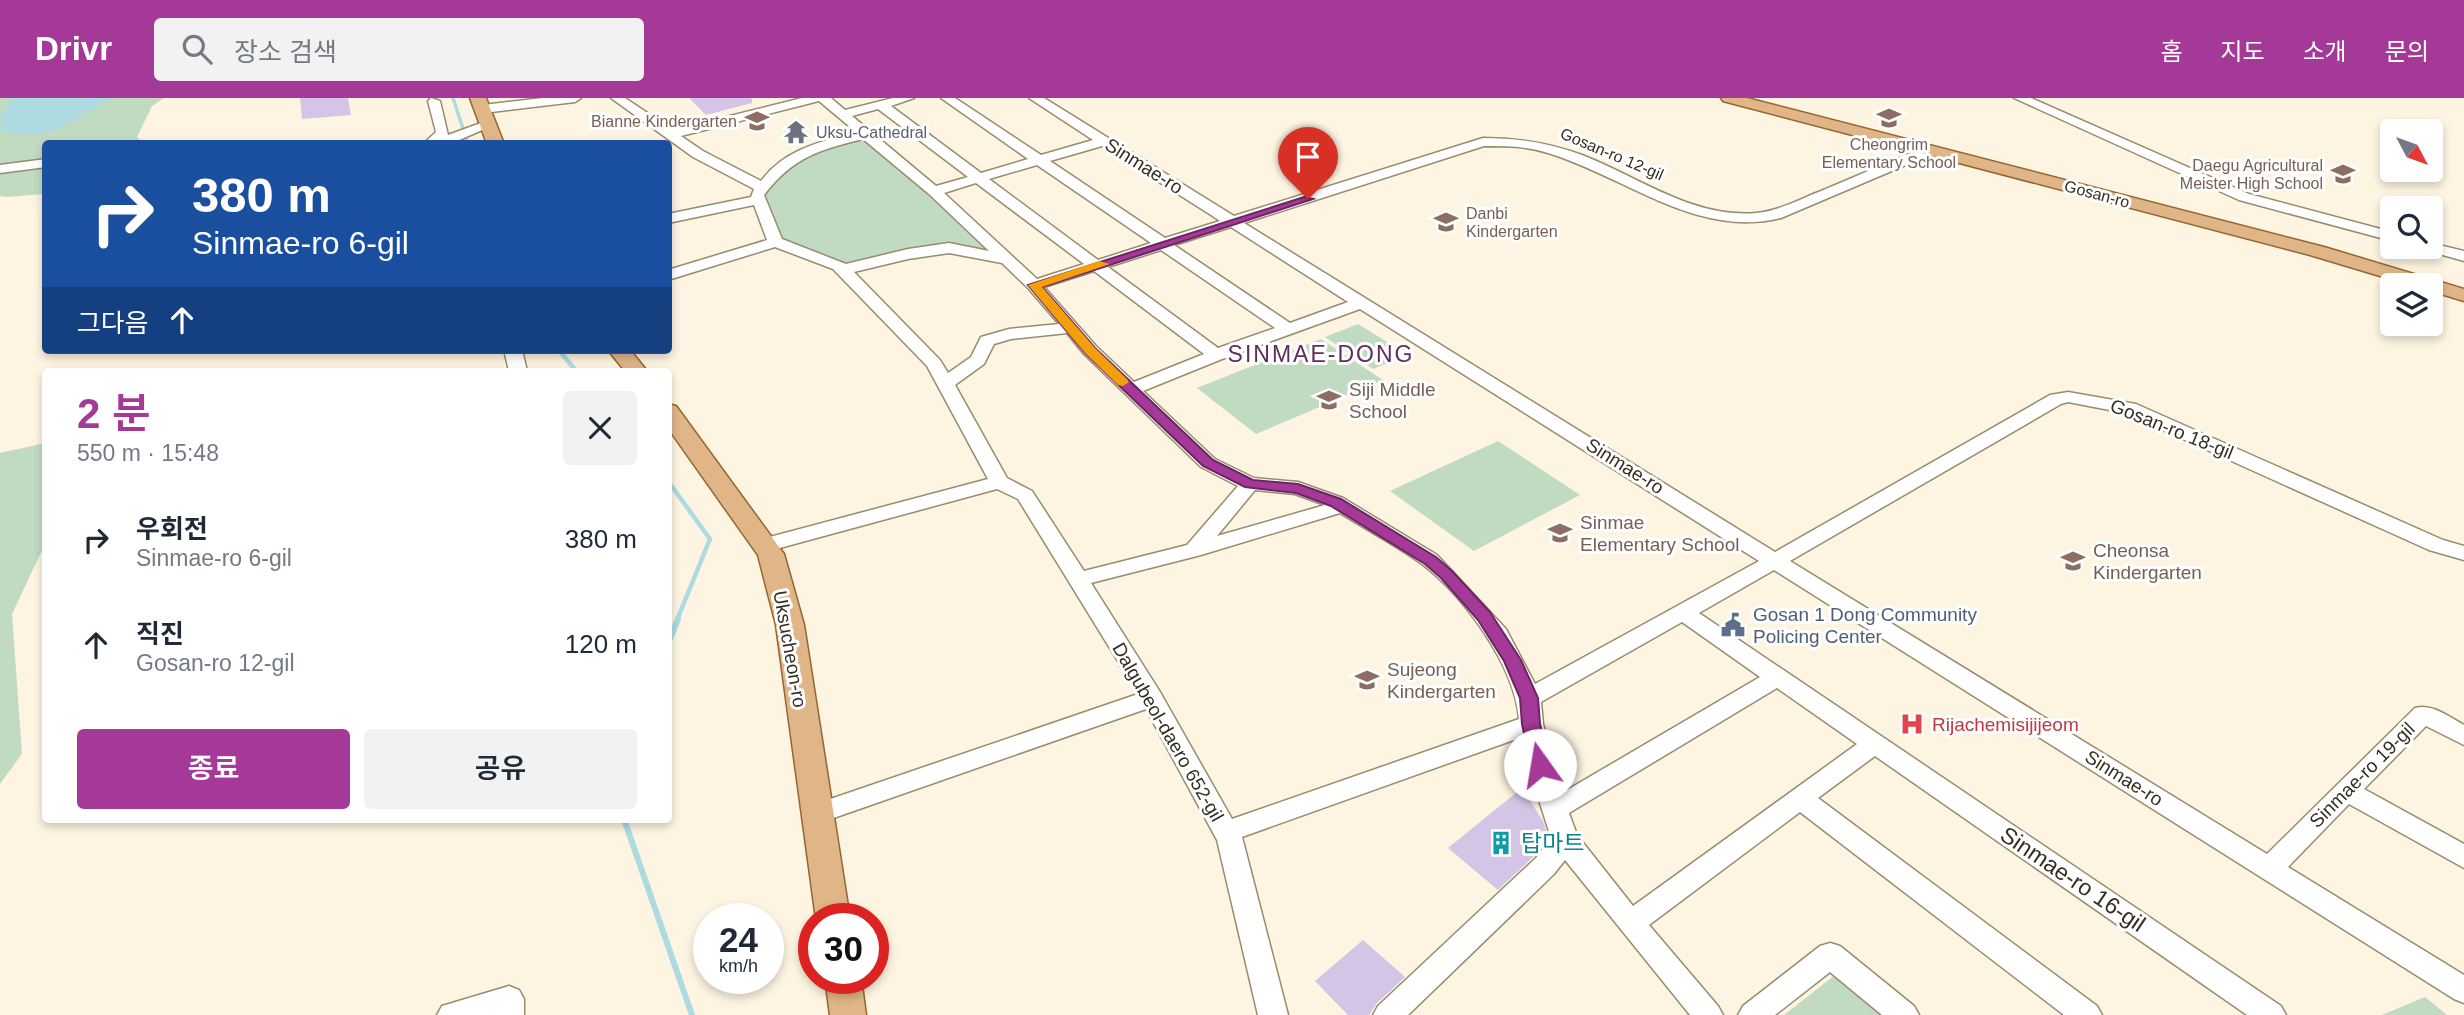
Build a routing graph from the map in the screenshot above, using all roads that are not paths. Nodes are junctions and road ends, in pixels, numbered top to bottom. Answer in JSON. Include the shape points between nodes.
{"nodes":[{"id":1,"x":575,"y":98,"type":"edge"},
{"id":2,"x":617,"y":98,"type":"edge"},
{"id":3,"x":817,"y":98,"type":"edge"},
{"id":4,"x":822,"y":98,"type":"edge"},
{"id":5,"x":908,"y":98,"type":"edge"},
{"id":6,"x":947,"y":98,"type":"edge"},
{"id":7,"x":1035,"y":98,"type":"edge"},
{"id":8,"x":1729,"y":98,"type":"edge"},
{"id":9,"x":2020,"y":98,"type":"edge"},
{"id":10,"x":435,"y":101,"type":"dead end"},
{"id":11,"x":881,"y":105,"type":"junction"},
{"id":12,"x":483,"y":111,"type":"edge"},
{"id":13,"x":843,"y":114,"type":"junction"},
{"id":14,"x":866,"y":134,"type":"junction"},
{"id":15,"x":670,"y":135,"type":"junction"},
{"id":16,"x":434,"y":140,"type":"edge"},
{"id":17,"x":442,"y":140,"type":"edge"},
{"id":18,"x":494,"y":140,"type":"edge"},
{"id":19,"x":1104,"y":141,"type":"junction"},
{"id":20,"x":1929,"y":150,"type":"junction"},
{"id":21,"x":1038,"y":160,"type":"junction"},
{"id":22,"x":42,"y":164,"type":"edge"},
{"id":23,"x":0,"y":169,"type":"edge"},
{"id":24,"x":979,"y":178,"type":"junction"},
{"id":25,"x":934,"y":191,"type":"junction"},
{"id":26,"x":760,"y":193,"type":"junction"},
{"id":27,"x":672,"y":218,"type":"edge"},
{"id":28,"x":1234,"y":223,"type":"junction"},
{"id":29,"x":2380,"y":234,"type":"edge"},
{"id":30,"x":776,"y":242,"type":"junction"},
{"id":31,"x":1163,"y":244,"type":"junction"},
{"id":32,"x":2443,"y":250,"type":"edge"},
{"id":33,"x":2464,"y":256,"type":"edge"},
{"id":34,"x":1005,"y":259,"type":"junction"},
{"id":35,"x":1096,"y":266,"type":"junction"},
{"id":36,"x":843,"y":270,"type":"junction"},
{"id":37,"x":672,"y":274,"type":"edge"},
{"id":38,"x":1034,"y":285,"type":"junction"},
{"id":39,"x":2464,"y":295,"type":"edge"},
{"id":40,"x":1360,"y":303,"type":"junction"},
{"id":41,"x":1069,"y":328,"type":"junction"},
{"id":42,"x":1288,"y":329,"type":"junction"},
{"id":43,"x":622,"y":354,"type":"edge"},
{"id":44,"x":1216,"y":355,"type":"junction"},
{"id":45,"x":634,"y":368,"type":"edge"},
{"id":46,"x":945,"y":384,"type":"junction"},
{"id":47,"x":1131,"y":390,"type":"junction"},
{"id":48,"x":672,"y":417,"type":"edge"},
{"id":49,"x":999,"y":481,"type":"junction"},
{"id":50,"x":1250,"y":484,"type":"junction"},
{"id":51,"x":1342,"y":506,"type":"junction"},
{"id":52,"x":765,"y":545,"type":"junction"},
{"id":53,"x":1194,"y":550,"type":"junction"},
{"id":54,"x":2464,"y":553,"type":"edge"},
{"id":55,"x":1777,"y":560,"type":"junction"},
{"id":56,"x":1077,"y":580,"type":"junction"},
{"id":57,"x":1681,"y":611,"type":"junction"},
{"id":58,"x":1778,"y":677,"type":"junction"},
{"id":59,"x":1152,"y":698,"type":"junction"},
{"id":60,"x":1529,"y":698,"type":"junction"},
{"id":61,"x":1531,"y":724,"type":"junction"},
{"id":62,"x":2464,"y":736,"type":"edge"},
{"id":63,"x":1875,"y":743,"type":"junction"},
{"id":64,"x":2347,"y":791,"type":"junction"},
{"id":65,"x":1800,"y":798,"type":"junction"},
{"id":66,"x":1555,"y":809,"type":"junction"},
{"id":67,"x":816,"y":814,"type":"junction"},
{"id":68,"x":1226,"y":832,"type":"junction"},
{"id":69,"x":1565,"y":841,"type":"junction"},
{"id":70,"x":2464,"y":857,"type":"edge"},
{"id":71,"x":2269,"y":869,"type":"junction"},
{"id":72,"x":830,"y":903,"type":"edge"},
{"id":73,"x":1630,"y":923,"type":"junction"},
{"id":74,"x":2464,"y":990,"type":"edge"},
{"id":75,"x":845,"y":994,"type":"edge"},
{"id":76,"x":452,"y":1015,"type":"edge"},
{"id":77,"x":509,"y":1015,"type":"edge"},
{"id":78,"x":848,"y":1015,"type":"edge"},
{"id":79,"x":1273,"y":1015,"type":"edge"},
{"id":80,"x":1388,"y":1015,"type":"edge"},
{"id":81,"x":1708,"y":1015,"type":"edge"},
{"id":82,"x":1753,"y":1015,"type":"edge"},
{"id":83,"x":1904,"y":1015,"type":"edge"},
{"id":84,"x":2087,"y":1015,"type":"edge"},
{"id":85,"x":2271,"y":1015,"type":"edge"}],
"edges":[{"from":1,"to":12,"type":"street"},
{"from":2,"to":15,"type":"street"},
{"from":3,"to":15,"type":"street"},
{"from":4,"to":13,"type":"street"},
{"from":5,"to":11,"type":"street"},
{"from":6,"to":21,"type":"street"},
{"from":7,"to":19,"type":"street","name":"Sinmae-ro"},
{"from":8,"to":20,"type":"main road","name":"Gosan-ro"},
{"from":9,"to":29,"type":"street","via":[[2244,197]]},
{"from":10,"to":16,"type":"street","via":[[443,133]]},
{"from":11,"to":13,"type":"street"},
{"from":11,"to":24,"type":"street"},
{"from":12,"to":17,"type":"street"},
{"from":12,"to":18,"type":"main road"},
{"from":13,"to":14,"type":"street"},
{"from":14,"to":25,"type":"street"},
{"from":14,"to":26,"type":"street","via":[[790,158],[771,174]]},
{"from":15,"to":26,"type":"street"},
{"from":19,"to":21,"type":"street"},
{"from":19,"to":28,"type":"street","name":"Sinmae-ro"},
{"from":20,"to":28,"type":"street","name":"Gosan-ro 12-gil","via":[[1776,215],[1753,219],[1701,211],[1549,147],[1513,140],[1483,142]]},
{"from":20,"to":39,"type":"main road","name":"Gosan-ro","via":[[2317,251]]},
{"from":21,"to":24,"type":"street"},
{"from":21,"to":31,"type":"street"},
{"from":22,"to":23,"type":"street"},
{"from":24,"to":25,"type":"street"},
{"from":24,"to":35,"type":"street"},
{"from":25,"to":34,"type":"street"},
{"from":26,"to":27,"type":"street"},
{"from":26,"to":30,"type":"street"},
{"from":28,"to":31,"type":"street","name":"Gosan-ro 12-gil"},
{"from":28,"to":40,"type":"street","name":"Sinmae-ro"},
{"from":30,"to":36,"type":"street","name":"Dalgubeol-daero 652-gil"},
{"from":30,"to":37,"type":"street"},
{"from":31,"to":35,"type":"street","name":"Gosan-ro 12-gil"},
{"from":31,"to":42,"type":"street"},
{"from":32,"to":33,"type":"street"},
{"from":34,"to":36,"type":"street","via":[[949,248]]},
{"from":34,"to":38,"type":"street"},
{"from":35,"to":38,"type":"street","name":"Gosan-ro 12-gil"},
{"from":35,"to":44,"type":"street"},
{"from":36,"to":46,"type":"street","name":"Dalgubeol-daero 652-gil","via":[[934,363]]},
{"from":38,"to":41,"type":"street"},
{"from":40,"to":42,"type":"street"},
{"from":40,"to":55,"type":"street","name":"Sinmae-ro"},
{"from":41,"to":46,"type":"street","via":[[987,341],[978,360]]},
{"from":41,"to":47,"type":"street"},
{"from":42,"to":44,"type":"street"},
{"from":43,"to":45,"type":"main road"},
{"from":44,"to":47,"type":"street"},
{"from":46,"to":49,"type":"street","name":"Dalgubeol-daero 652-gil"},
{"from":47,"to":50,"type":"street","via":[[1208,463]]},
{"from":48,"to":52,"type":"main road","name":"Uksucheon-ro"},
{"from":49,"to":52,"type":"street"},
{"from":49,"to":56,"type":"street","name":"Dalgubeol-daero 652-gil","via":[[1025,495]]},
{"from":50,"to":51,"type":"street","via":[[1298,488]]},
{"from":50,"to":53,"type":"street"},
{"from":51,"to":53,"type":"street"},
{"from":51,"to":60,"type":"street","via":[[1430,560],[1446,575],[1498,634]]},
{"from":52,"to":67,"type":"main road","name":"Uksucheon-ro","via":[[790,625]]},
{"from":53,"to":56,"type":"street"},
{"from":54,"to":55,"type":"street","name":"Gosan-ro 18-gil","via":[[2435,545],[2130,408],[2068,397],[2056,399]]},
{"from":55,"to":57,"type":"street"},
{"from":55,"to":71,"type":"street","name":"Sinmae-ro"},
{"from":56,"to":59,"type":"street","name":"Dalgubeol-daero 652-gil"},
{"from":57,"to":58,"type":"street","name":"Sinmae-ro 16-gil"},
{"from":57,"to":60,"type":"street"},
{"from":58,"to":63,"type":"street","name":"Sinmae-ro 16-gil"},
{"from":58,"to":66,"type":"street"},
{"from":59,"to":67,"type":"street"},
{"from":59,"to":68,"type":"street","name":"Dalgubeol-daero 652-gil"},
{"from":60,"to":61,"type":"street"},
{"from":61,"to":66,"type":"street"},
{"from":61,"to":68,"type":"street"},
{"from":62,"to":64,"type":"street","name":"Sinmae-ro 19-gil","via":[[2423,715]]},
{"from":63,"to":65,"type":"street"},
{"from":63,"to":85,"type":"street","name":"Sinmae-ro 16-gil"},
{"from":64,"to":70,"type":"street"},
{"from":64,"to":71,"type":"street","name":"Sinmae-ro 19-gil"},
{"from":65,"to":73,"type":"street"},
{"from":65,"to":84,"type":"street"},
{"from":66,"to":69,"type":"street"},
{"from":67,"to":72,"type":"main road","name":"Uksucheon-ro"},
{"from":68,"to":79,"type":"street","name":"Dalgubeol-daero 652-gil"},
{"from":69,"to":73,"type":"street"},
{"from":69,"to":80,"type":"street","via":[[1545,866]]},
{"from":71,"to":74,"type":"street","name":"Sinmae-ro"},
{"from":73,"to":81,"type":"street"},
{"from":75,"to":78,"type":"main road"},
{"from":76,"to":77,"type":"street","via":[[509,999]]},
{"from":82,"to":83,"type":"street","via":[[1830,955]]}]}
